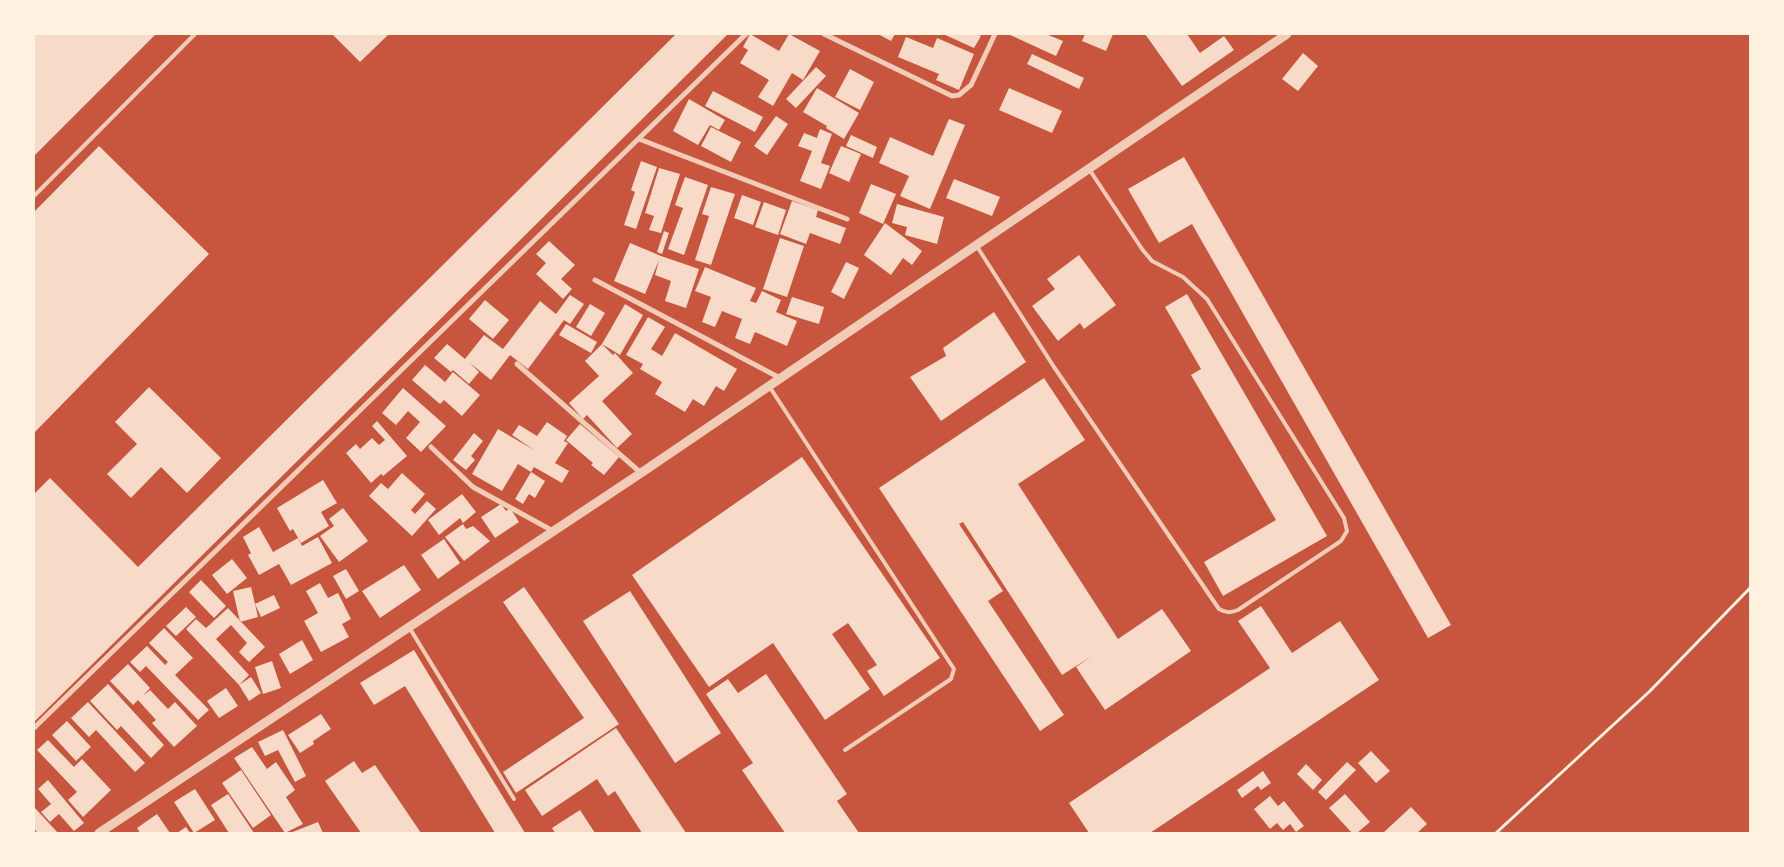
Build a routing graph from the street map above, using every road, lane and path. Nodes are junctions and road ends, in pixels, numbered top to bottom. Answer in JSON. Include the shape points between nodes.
{"nodes":[{"id":1,"x":195,"y":34,"type":"edge"},
{"id":2,"x":746,"y":34,"type":"edge"},
{"id":3,"x":824,"y":34,"type":"edge"},
{"id":4,"x":995,"y":34,"type":"edge"},
{"id":5,"x":1287,"y":34,"type":"edge"},
{"id":6,"x":639,"y":140,"type":"junction"},
{"id":7,"x":1089,"y":169,"type":"junction"},
{"id":8,"x":34,"y":196,"type":"edge"},
{"id":9,"x":847,"y":220,"type":"dead end"},
{"id":10,"x":976,"y":245,"type":"junction"},
{"id":11,"x":594,"y":280,"type":"dead end"},
{"id":12,"x":517,"y":364,"type":"dead end"},
{"id":13,"x":780,"y":378,"type":"junction"},
{"id":14,"x":769,"y":386,"type":"junction"},
{"id":15,"x":431,"y":447,"type":"dead end"},
{"id":16,"x":641,"y":473,"type":"junction"},
{"id":17,"x":553,"y":530,"type":"junction"},
{"id":18,"x":1750,"y":588,"type":"edge"},
{"id":19,"x":409,"y":627,"type":"junction"},
{"id":20,"x":34,"y":728,"type":"edge"},
{"id":21,"x":845,"y":750,"type":"dead end"},
{"id":22,"x":514,"y":799,"type":"dead end"},
{"id":23,"x":99,"y":833,"type":"edge"},
{"id":24,"x":1496,"y":833,"type":"edge"}],
"edges":[{"from":1,"to":8,"type":"lane"},
{"from":2,"to":6,"type":"street"},
{"from":3,"to":4,"type":"street","via":[[952,96],[971,86]]},
{"from":5,"to":7,"type":"street"},
{"from":6,"to":9,"type":"street"},
{"from":6,"to":20,"type":"street"},
{"from":7,"to":10,"type":"street"},
{"from":7,"to":10,"type":"lane","via":[[1152,261],[1183,277],[1207,299],[1344,518],[1347,531],[1341,541],[1238,610],[1224,612],[1219,609],[1059,375]]},
{"from":10,"to":13,"type":"street"},
{"from":11,"to":13,"type":"street"},
{"from":12,"to":16,"type":"street"},
{"from":13,"to":14,"type":"street"},
{"from":14,"to":16,"type":"street"},
{"from":14,"to":21,"type":"lane","via":[[954,666],[951,679]]},
{"from":15,"to":17,"type":"street","via":[[473,487]]},
{"from":16,"to":17,"type":"street"},
{"from":17,"to":19,"type":"street"},
{"from":18,"to":24,"type":"path","via":[[1650,691]]},
{"from":19,"to":22,"type":"lane"},
{"from":19,"to":23,"type":"street"}]}
